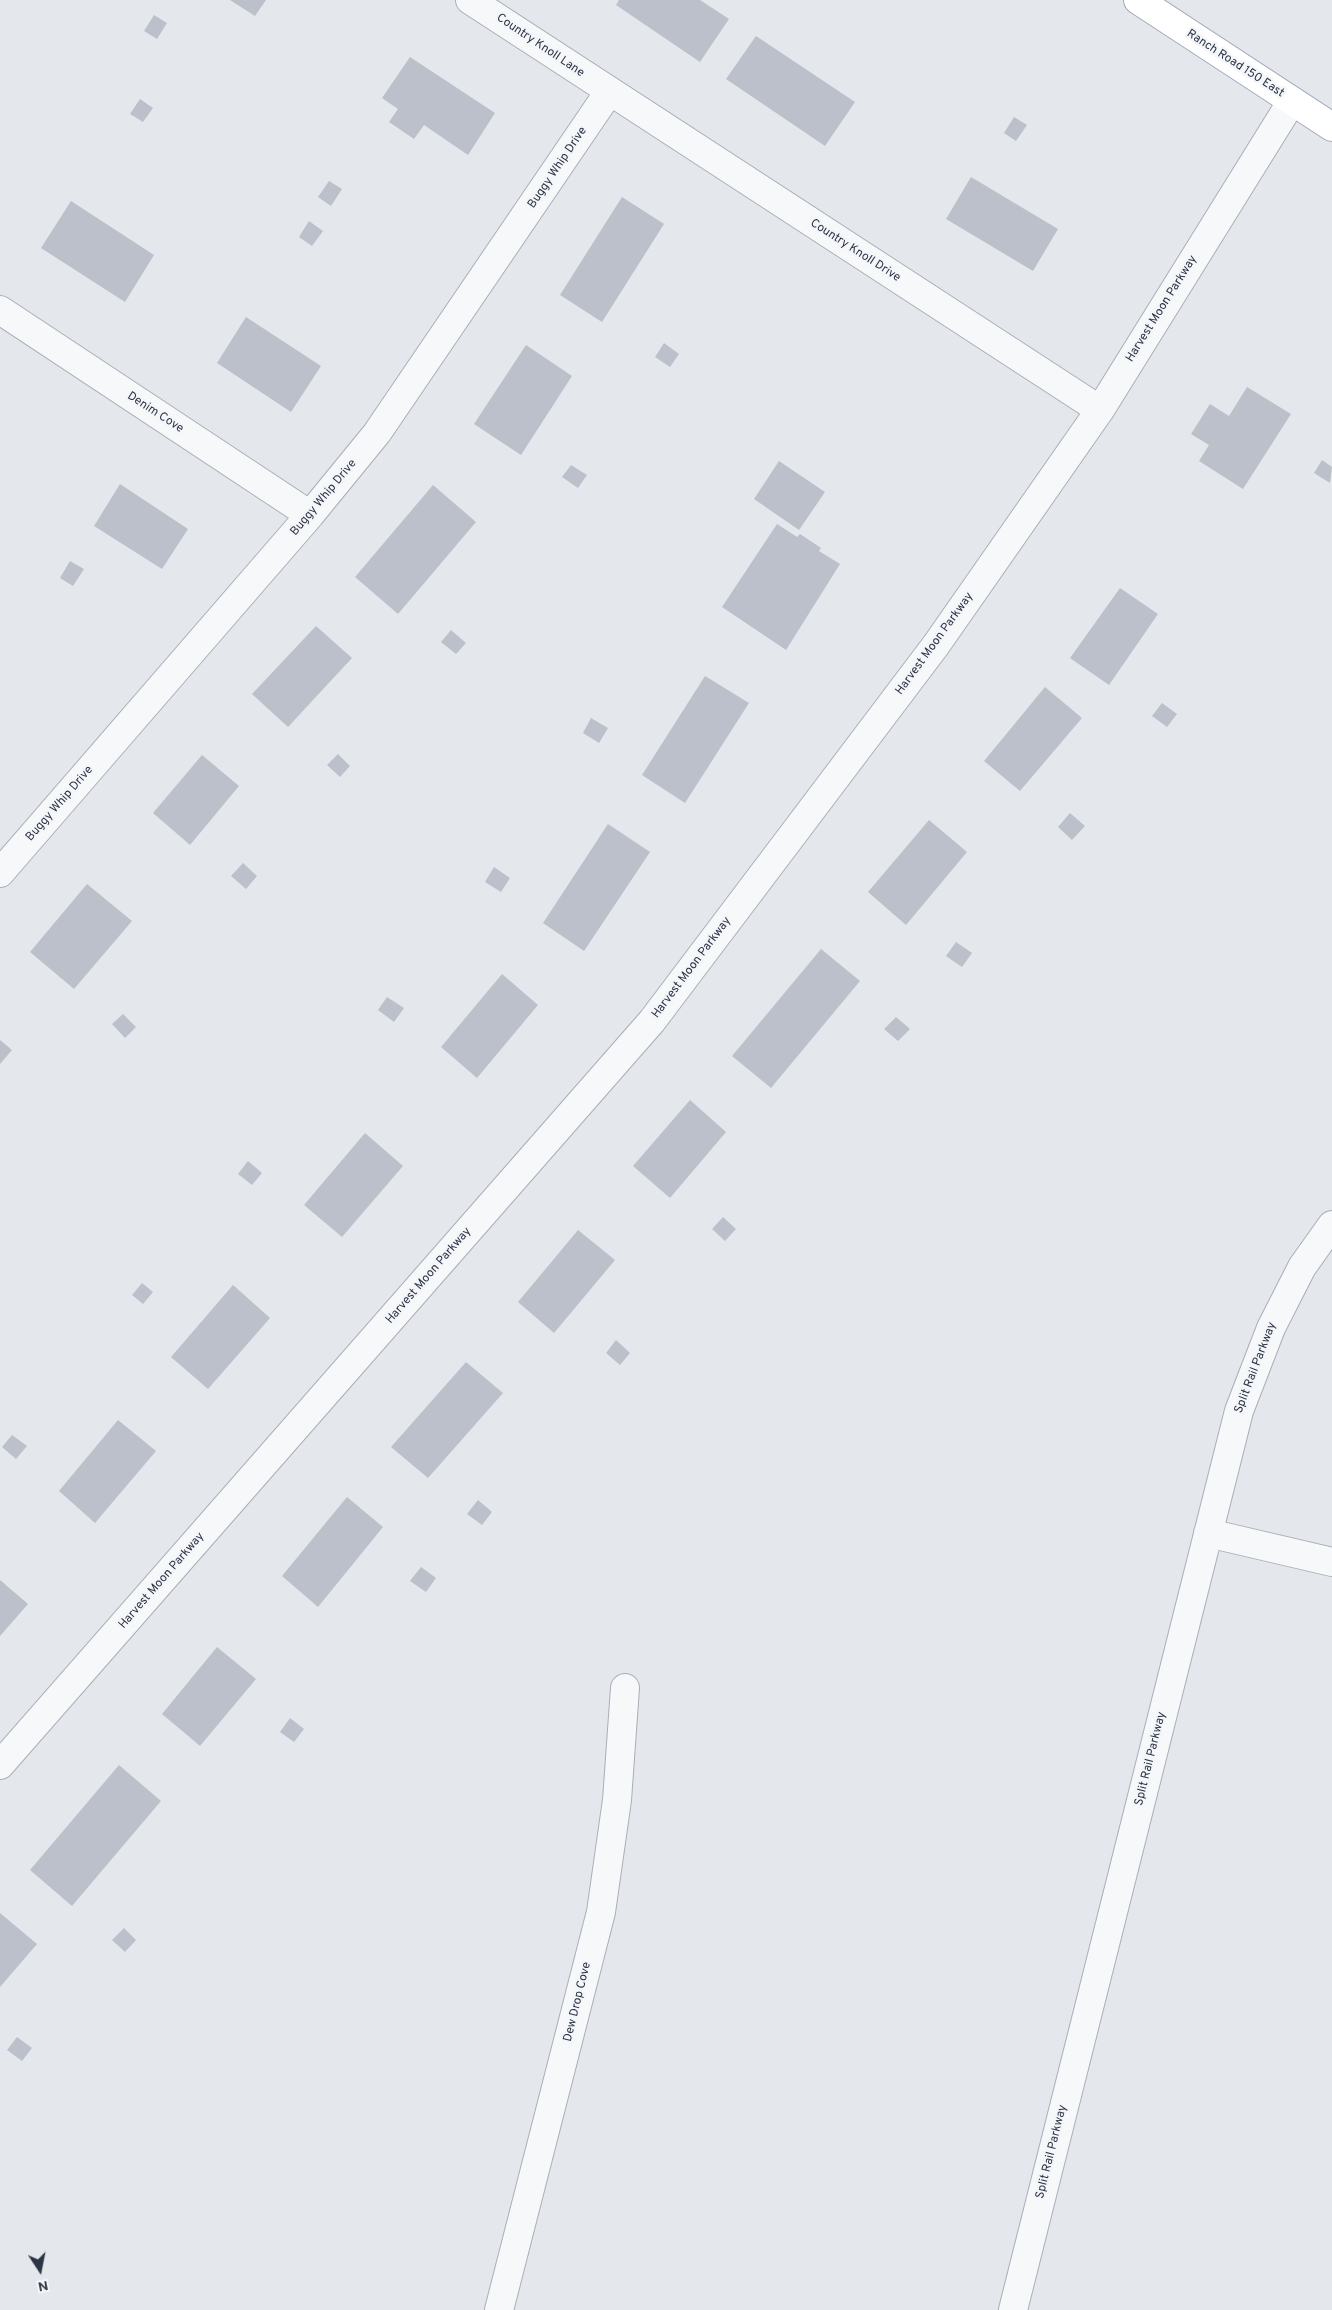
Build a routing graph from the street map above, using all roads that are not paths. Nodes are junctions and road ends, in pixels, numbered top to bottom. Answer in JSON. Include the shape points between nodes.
{"nodes":[{"id":1,"x":470,"y":0,"type":"edge"},
{"id":2,"x":1138,"y":0,"type":"edge"},
{"id":3,"x":609,"y":92,"type":"junction"},
{"id":4,"x":1292,"y":101,"type":"junction"},
{"id":5,"x":1332,"y":127,"type":"edge"},
{"id":6,"x":0,"y":310,"type":"edge"},
{"id":7,"x":1100,"y":410,"type":"junction"},
{"id":8,"x":310,"y":515,"type":"junction"},
{"id":9,"x":0,"y":873,"type":"edge"},
{"id":10,"x":1332,"y":1225,"type":"edge"},
{"id":11,"x":1208,"y":1533,"type":"junction"},
{"id":12,"x":1332,"y":1562,"type":"edge"},
{"id":13,"x":625,"y":1688,"type":"dead end"},
{"id":14,"x":0,"y":1765,"type":"edge"},
{"id":15,"x":499,"y":2310,"type":"edge"},
{"id":16,"x":1012,"y":2310,"type":"edge"}],
"edges":[{"from":1,"to":3,"type":"street","name":"Country Knoll Lane"},
{"from":2,"to":4,"type":"main road","name":"Ranch Road 150 East"},
{"from":3,"to":7,"type":"street","name":"Country Knoll Drive"},
{"from":3,"to":8,"type":"street","name":"Buggy Whip Drive","via":[[377,433]]},
{"from":4,"to":5,"type":"main road","name":"Ranch Road 150 East"},
{"from":4,"to":7,"type":"street","name":"Harvest Moon Parkway"},
{"from":6,"to":8,"type":"street","name":"Denim Cove"},
{"from":7,"to":14,"type":"street","name":"Harvest Moon Parkway","via":[[936,645],[652,1021]]},
{"from":8,"to":9,"type":"street","name":"Buggy Whip Drive"},
{"from":10,"to":11,"type":"street","name":"Split Rail Parkway","via":[[1302,1267],[1271,1328],[1239,1410]]},
{"from":11,"to":12,"type":"street"},
{"from":11,"to":16,"type":"street","name":"Split Rail Parkway"},
{"from":13,"to":15,"type":"street","name":"Dew Drop Cove","via":[[617,1800],[601,1912]]}]}
